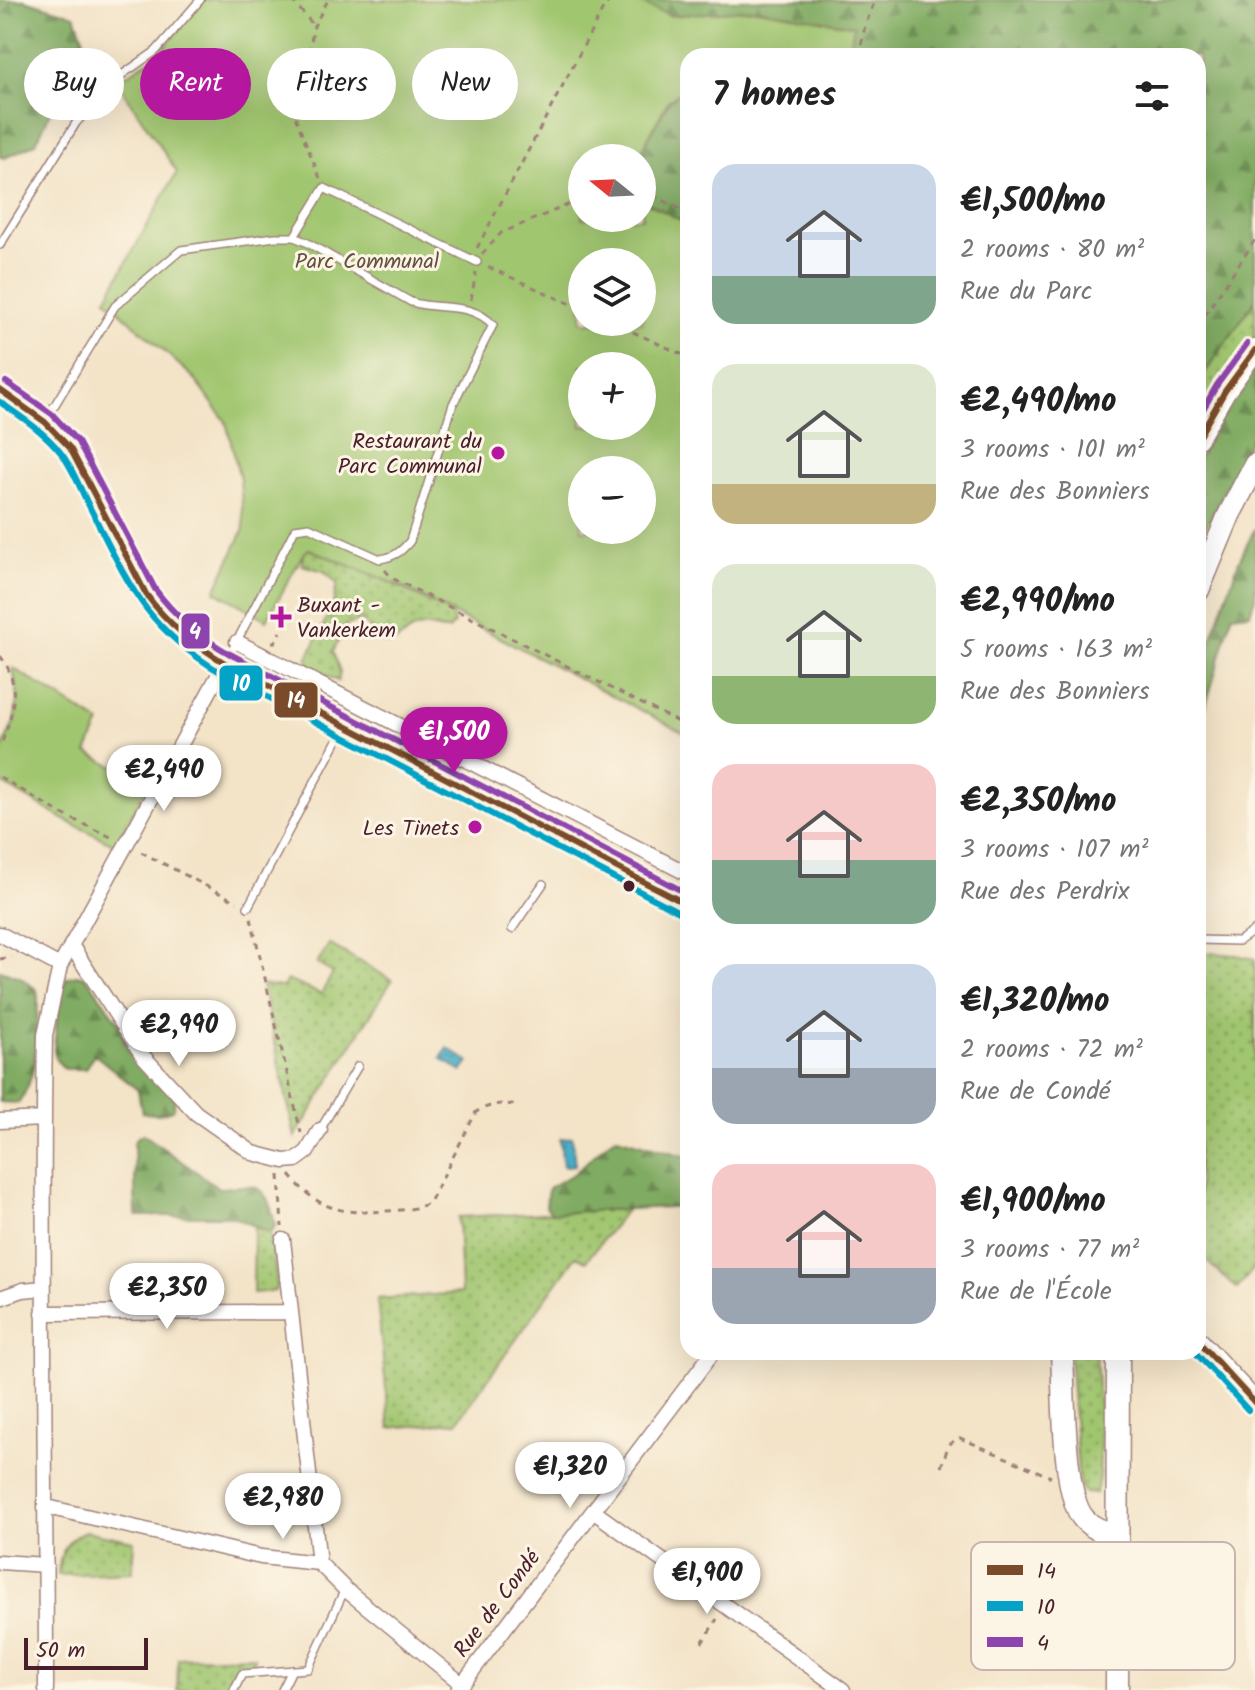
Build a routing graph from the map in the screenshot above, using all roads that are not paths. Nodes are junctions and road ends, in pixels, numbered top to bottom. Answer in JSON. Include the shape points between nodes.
{"nodes":[{"id":1,"x":200,"y":0,"type":"edge"},
{"id":2,"x":294,"y":237,"type":"junction"},
{"id":3,"x":0,"y":245,"type":"edge"},
{"id":4,"x":474,"y":260,"type":"road end"},
{"id":5,"x":1255,"y":350,"type":"edge"},
{"id":6,"x":0,"y":390,"type":"edge"},
{"id":7,"x":45,"y":422,"type":"junction"},
{"id":8,"x":1206,"y":424,"type":"edge"},
{"id":9,"x":1255,"y":465,"type":"edge"},
{"id":10,"x":1206,"y":571,"type":"edge"},
{"id":11,"x":237,"y":642,"type":"junction"},
{"id":12,"x":225,"y":663,"type":"junction"},
{"id":13,"x":345,"y":725,"type":"junction"},
{"id":14,"x":438,"y":745,"type":"junction"},
{"id":15,"x":427,"y":768,"type":"junction"},
{"id":16,"x":680,"y":870,"type":"edge"},
{"id":17,"x":543,"y":884,"type":"dead end"},
{"id":18,"x":680,"y":901,"type":"edge"},
{"id":19,"x":248,"y":907,"type":"road end"},
{"id":20,"x":512,"y":929,"type":"dead end"},
{"id":21,"x":1255,"y":932,"type":"edge"},
{"id":22,"x":0,"y":934,"type":"edge"},
{"id":23,"x":1206,"y":940,"type":"edge"},
{"id":24,"x":71,"y":945,"type":"junction"},
{"id":25,"x":60,"y":966,"type":"junction"},
{"id":26,"x":358,"y":1066,"type":"dead end"},
{"id":27,"x":44,"y":1119,"type":"junction"},
{"id":28,"x":0,"y":1121,"type":"edge"},
{"id":29,"x":320,"y":1130,"type":"joint"},
{"id":30,"x":283,"y":1240,"type":"road end"},
{"id":31,"x":43,"y":1288,"type":"junction"},
{"id":32,"x":0,"y":1298,"type":"edge"},
{"id":33,"x":291,"y":1312,"type":"junction"},
{"id":34,"x":43,"y":1313,"type":"junction"},
{"id":35,"x":1206,"y":1350,"type":"edge"},
{"id":36,"x":707,"y":1360,"type":"edge"},
{"id":37,"x":1063,"y":1360,"type":"edge"},
{"id":38,"x":1118,"y":1360,"type":"edge"},
{"id":39,"x":1255,"y":1403,"type":"edge"},
{"id":40,"x":47,"y":1507,"type":"junction"},
{"id":41,"x":593,"y":1511,"type":"junction"},
{"id":42,"x":1117,"y":1536,"type":"junction"},
{"id":43,"x":1117,"y":1542,"type":"edge"},
{"id":44,"x":0,"y":1562,"type":"edge"},
{"id":45,"x":319,"y":1563,"type":"junction"},
{"id":46,"x":46,"y":1565,"type":"junction"},
{"id":47,"x":345,"y":1589,"type":"junction"},
{"id":48,"x":292,"y":1670,"type":"junction"},
{"id":49,"x":460,"y":1687,"type":"edge"},
{"id":50,"x":46,"y":1690,"type":"edge"},
{"id":51,"x":234,"y":1690,"type":"edge"},
{"id":52,"x":282,"y":1690,"type":"edge"},
{"id":53,"x":843,"y":1690,"type":"edge"}],
"edges":[{"from":1,"to":3,"type":"lane","via":[[156,51],[116,79],[76,123]]},
{"from":2,"to":4,"type":"lane","via":[[324,188]]},
{"from":2,"to":7,"type":"lane","via":[[181,250],[115,306]]},
{"from":2,"to":11,"type":"lane","via":[[411,302],[469,309],[493,325],[453,404],[410,541],[402,551],[380,559],[309,527],[295,529]]},
{"from":5,"to":8,"type":"street"},
{"from":6,"to":7,"type":"street"},
{"from":7,"to":12,"type":"street","via":[[70,448],[158,612],[188,640]]},
{"from":9,"to":10,"type":"main road"},
{"from":11,"to":12,"type":"lane"},
{"from":11,"to":14,"type":"street"},
{"from":12,"to":13,"type":"street"},
{"from":12,"to":24,"type":"street"},
{"from":13,"to":15,"type":"street"},
{"from":13,"to":19,"type":"lane"},
{"from":14,"to":15,"type":"lane"},
{"from":14,"to":16,"type":"street"},
{"from":15,"to":18,"type":"street","via":[[566,851]]},
{"from":17,"to":20,"type":"lane"},
{"from":21,"to":23,"type":"lane","via":[[1239,941]]},
{"from":22,"to":25,"type":"street"},
{"from":24,"to":25,"type":"street"},
{"from":24,"to":29,"type":"street","via":[[143,1056],[196,1113],[253,1153],[277,1159],[296,1160]]},
{"from":25,"to":27,"type":"street","via":[[45,1035]]},
{"from":26,"to":29,"type":"lane"},
{"from":27,"to":28,"type":"street"},
{"from":27,"to":31,"type":"street"},
{"from":30,"to":33,"type":"street"},
{"from":31,"to":32,"type":"street"},
{"from":31,"to":34,"type":"street"},
{"from":33,"to":34,"type":"street"},
{"from":33,"to":45,"type":"street"},
{"from":34,"to":40,"type":"street"},
{"from":35,"to":39,"type":"street"},
{"from":36,"to":41,"type":"street","name":"Rue de Condé"},
{"from":37,"to":42,"type":"main road","via":[[1075,1502],[1094,1528]]},
{"from":38,"to":42,"type":"main road"},
{"from":40,"to":45,"type":"street","via":[[261,1557]]},
{"from":40,"to":46,"type":"street"},
{"from":41,"to":49,"type":"street","name":"Rue de Condé"},
{"from":41,"to":53,"type":"street"},
{"from":42,"to":43,"type":"main road"},
{"from":44,"to":46,"type":"street"},
{"from":45,"to":47,"type":"street"},
{"from":46,"to":50,"type":"street"},
{"from":47,"to":48,"type":"lane","via":[[308,1669]]},
{"from":47,"to":49,"type":"street"},
{"from":48,"to":51,"type":"lane","via":[[242,1674]]},
{"from":48,"to":52,"type":"lane"}]}
